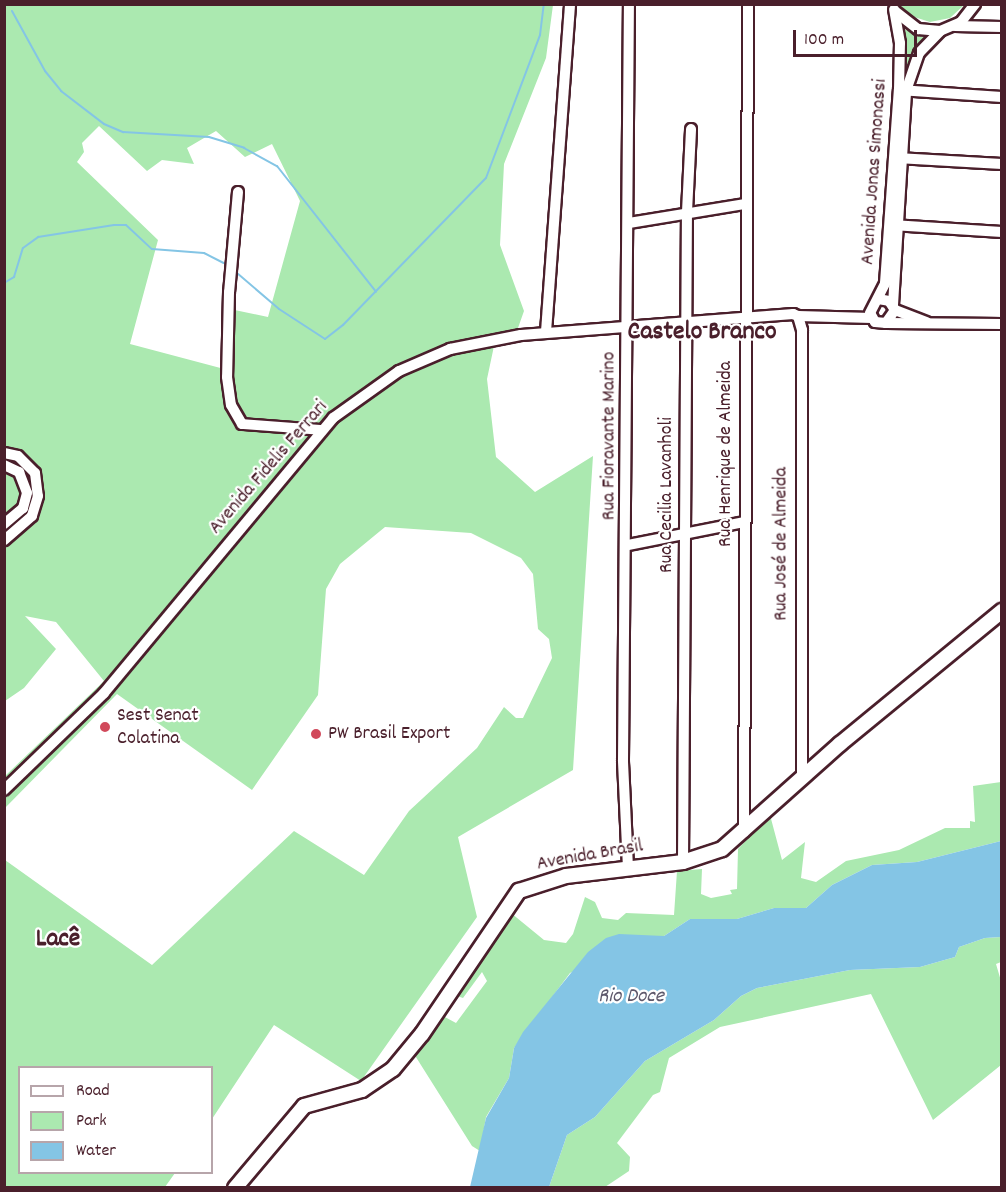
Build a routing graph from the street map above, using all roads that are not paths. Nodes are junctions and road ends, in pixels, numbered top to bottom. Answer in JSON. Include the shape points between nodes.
{"nodes":[{"id":1,"x":570,"y":4,"type":"edge"},
{"id":2,"x":629,"y":4,"type":"edge"},
{"id":3,"x":748,"y":4,"type":"edge"},
{"id":4,"x":893,"y":7,"type":"edge"},
{"id":5,"x":973,"y":8,"type":"edge"},
{"id":6,"x":955,"y":26,"type":"junction"},
{"id":7,"x":981,"y":26,"type":"junction"},
{"id":8,"x":1002,"y":27,"type":"edge"},
{"id":9,"x":940,"y":31,"type":"junction"},
{"id":10,"x":902,"y":90,"type":"junction"},
{"id":11,"x":1002,"y":97,"type":"edge"},
{"id":12,"x":691,"y":129,"type":"dead end"},
{"id":13,"x":898,"y":158,"type":"junction"},
{"id":14,"x":1002,"y":164,"type":"edge"},
{"id":15,"x":238,"y":192,"type":"dead end"},
{"id":16,"x":745,"y":204,"type":"junction"},
{"id":17,"x":687,"y":212,"type":"junction"},
{"id":18,"x":629,"y":223,"type":"junction"},
{"id":19,"x":893,"y":225,"type":"junction"},
{"id":20,"x":1002,"y":232,"type":"edge"},
{"id":21,"x":878,"y":300,"type":"junction"},
{"id":22,"x":894,"y":307,"type":"junction"},
{"id":23,"x":795,"y":315,"type":"junction"},
{"id":24,"x":744,"y":316,"type":"junction"},
{"id":25,"x":872,"y":318,"type":"junction"},
{"id":26,"x":686,"y":321,"type":"junction"},
{"id":27,"x":886,"y":323,"type":"junction"},
{"id":28,"x":933,"y":324,"type":"junction"},
{"id":29,"x":1002,"y":324,"type":"edge"},
{"id":30,"x":629,"y":326,"type":"junction"},
{"id":31,"x":546,"y":332,"type":"junction"},
{"id":32,"x":322,"y":430,"type":"junction"},
{"id":33,"x":4,"y":453,"type":"edge"},
{"id":34,"x":4,"y":465,"type":"edge"},
{"id":35,"x":744,"y":522,"type":"junction"},
{"id":36,"x":4,"y":524,"type":"edge"},
{"id":37,"x":685,"y":533,"type":"junction"},
{"id":38,"x":4,"y":540,"type":"edge"},
{"id":39,"x":628,"y":545,"type":"junction"},
{"id":40,"x":1002,"y":611,"type":"edge"},
{"id":41,"x":802,"y":779,"type":"junction"},
{"id":42,"x":4,"y":790,"type":"edge"},
{"id":43,"x":744,"y":832,"type":"junction"},
{"id":44,"x":683,"y":862,"type":"junction"},
{"id":45,"x":628,"y":868,"type":"junction"},
{"id":46,"x":235,"y":1188,"type":"edge"}],
"edges":[{"from":1,"to":31,"type":"street"},
{"from":2,"to":18,"type":"street","name":"Rua Fioravante Marino"},
{"from":3,"to":16,"type":"street","name":"Rua Henrique de Almeida"},
{"from":4,"to":9,"type":"street","via":[[918,29]]},
{"from":4,"to":10,"type":"street","name":"Avenida Jonas Simonassi","via":[[900,43]]},
{"from":5,"to":6,"type":"street"},
{"from":5,"to":7,"type":"street"},
{"from":6,"to":7,"type":"street"},
{"from":6,"to":9,"type":"street"},
{"from":7,"to":8,"type":"street"},
{"from":9,"to":10,"type":"street","name":"Avenida Jonas Simonassi","via":[[919,53]]},
{"from":10,"to":11,"type":"street"},
{"from":10,"to":13,"type":"street","name":"Avenida Jonas Simonassi"},
{"from":12,"to":17,"type":"street","name":"Rua Cecilia Lavanholi"},
{"from":13,"to":14,"type":"street"},
{"from":13,"to":19,"type":"street","name":"Avenida Jonas Simonassi"},
{"from":15,"to":32,"type":"street","via":[[229,303],[227,377],[231,405],[242,423]]},
{"from":16,"to":17,"type":"street"},
{"from":16,"to":24,"type":"street","name":"Rua Henrique de Almeida"},
{"from":17,"to":18,"type":"street"},
{"from":17,"to":26,"type":"street","name":"Rua Cecilia Lavanholi"},
{"from":18,"to":30,"type":"street","name":"Rua Fioravante Marino"},
{"from":19,"to":20,"type":"street"},
{"from":19,"to":21,"type":"street","name":"Avenida Jonas Simonassi","via":[[885,283]]},
{"from":19,"to":22,"type":"street","name":"Avenida Jonas Simonassi"},
{"from":21,"to":22,"type":"street"},
{"from":21,"to":25,"type":"street","name":"Avenida Jonas Simonassi","via":[[870,307]]},
{"from":22,"to":27,"type":"street"},
{"from":22,"to":28,"type":"street"},
{"from":23,"to":24,"type":"street","name":"Avenida Fidelis Ferrari"},
{"from":23,"to":25,"type":"street","name":"Avenida Fidelis Ferrari"},
{"from":23,"to":41,"type":"street","name":"Rua José de Almeida","via":[[802,330]]},
{"from":24,"to":26,"type":"street","name":"Avenida Fidelis Ferrari"},
{"from":24,"to":35,"type":"street","name":"Rua Henrique de Almeida"},
{"from":25,"to":27,"type":"street","name":"Avenida Fidelis Ferrari"},
{"from":26,"to":30,"type":"street","name":"Avenida Fidelis Ferrari"},
{"from":26,"to":37,"type":"street","name":"Rua Cecilia Lavanholi"},
{"from":27,"to":28,"type":"street","name":"Avenida Fidelis Ferrari"},
{"from":28,"to":29,"type":"street","name":"Avenida Fidelis Ferrari"},
{"from":30,"to":31,"type":"street","name":"Avenida Fidelis Ferrari"},
{"from":30,"to":39,"type":"street","name":"Rua Fioravante Marino"},
{"from":31,"to":32,"type":"street","name":"Avenida Fidelis Ferrari","via":[[470,344],[416,362],[369,390]]},
{"from":32,"to":42,"type":"street","name":"Avenida Fidelis Ferrari","via":[[104,693]]},
{"from":33,"to":38,"type":"street","via":[[18,456],[35,473],[38,495],[32,516]]},
{"from":34,"to":36,"type":"street","via":[[19,472],[27,493],[23,508]]},
{"from":35,"to":37,"type":"street"},
{"from":35,"to":43,"type":"street","name":"Rua Henrique de Almeida"},
{"from":37,"to":39,"type":"street"},
{"from":37,"to":44,"type":"street","name":"Rua Cecilia Lavanholi"},
{"from":39,"to":45,"type":"street","name":"Rua Fioravante Marino","via":[[623,760]]},
{"from":40,"to":41,"type":"main road","name":"Avenida Brasil"},
{"from":41,"to":43,"type":"main road","name":"Avenida Brasil"},
{"from":43,"to":44,"type":"main road","name":"Avenida Brasil","via":[[722,849]]},
{"from":44,"to":45,"type":"main road","name":"Avenida Brasil"},
{"from":45,"to":46,"type":"main road","name":"Avenida Brasil","via":[[548,880],[519,891],[422,1035],[393,1069],[362,1090],[304,1106]]}]}
